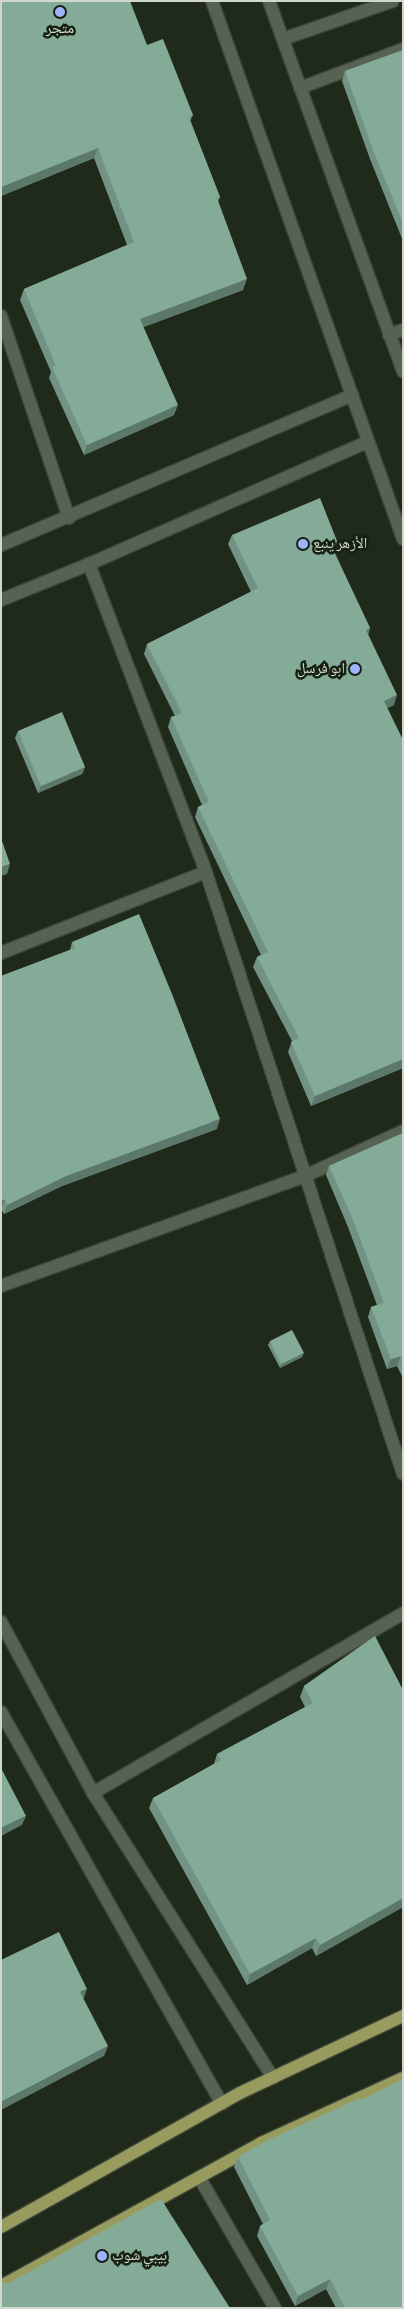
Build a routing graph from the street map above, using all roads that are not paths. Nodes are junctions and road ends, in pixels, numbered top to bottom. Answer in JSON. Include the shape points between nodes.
{"nodes":[{"id":1,"x":212,"y":1,"type":"edge"},
{"id":2,"x":269,"y":1,"type":"edge"},
{"id":3,"x":393,"y":1,"type":"edge"},
{"id":4,"x":283,"y":39,"type":"junction"},
{"id":5,"x":403,"y":49,"type":"edge"},
{"id":6,"x":300,"y":88,"type":"junction"},
{"id":7,"x":1,"y":316,"type":"edge"},
{"id":8,"x":403,"y":330,"type":"edge"},
{"id":9,"x":389,"y":335,"type":"junction"},
{"id":10,"x":403,"y":372,"type":"edge"},
{"id":11,"x":352,"y":395,"type":"junction"},
{"id":12,"x":367,"y":442,"type":"junction"},
{"id":13,"x":68,"y":518,"type":"junction"},
{"id":14,"x":403,"y":539,"type":"edge"},
{"id":15,"x":1,"y":546,"type":"edge"},
{"id":16,"x":89,"y":564,"type":"junction"},
{"id":17,"x":1,"y":600,"type":"edge"},
{"id":18,"x":206,"y":872,"type":"junction"},
{"id":19,"x":1,"y":953,"type":"edge"},
{"id":20,"x":403,"y":1131,"type":"edge"},
{"id":21,"x":305,"y":1176,"type":"junction"},
{"id":22,"x":1,"y":1286,"type":"edge"},
{"id":23,"x":403,"y":1474,"type":"edge"},
{"id":24,"x":403,"y":1613,"type":"edge"},
{"id":25,"x":1,"y":1622,"type":"edge"},
{"id":26,"x":1,"y":1712,"type":"edge"},
{"id":27,"x":93,"y":1792,"type":"junction"},
{"id":28,"x":403,"y":2016,"type":"edge"},
{"id":29,"x":273,"y":2078,"type":"junction"},
{"id":30,"x":403,"y":2078,"type":"edge"},
{"id":31,"x":222,"y":2104,"type":"junction"},
{"id":32,"x":199,"y":2177,"type":"junction"},
{"id":33,"x":1,"y":2227,"type":"edge"},
{"id":34,"x":1,"y":2286,"type":"edge"},
{"id":35,"x":275,"y":2308,"type":"edge"}],
"edges":[{"from":1,"to":11,"type":"street"},
{"from":2,"to":4,"type":"street"},
{"from":3,"to":4,"type":"street"},
{"from":4,"to":6,"type":"street"},
{"from":5,"to":6,"type":"street"},
{"from":6,"to":9,"type":"street"},
{"from":7,"to":13,"type":"street"},
{"from":8,"to":9,"type":"street"},
{"from":9,"to":10,"type":"street"},
{"from":11,"to":12,"type":"street"},
{"from":11,"to":13,"type":"street"},
{"from":12,"to":14,"type":"street"},
{"from":12,"to":16,"type":"street"},
{"from":13,"to":15,"type":"street"},
{"from":16,"to":17,"type":"street"},
{"from":16,"to":18,"type":"street"},
{"from":18,"to":19,"type":"street"},
{"from":18,"to":21,"type":"street"},
{"from":20,"to":21,"type":"street"},
{"from":21,"to":22,"type":"street"},
{"from":21,"to":23,"type":"street"},
{"from":24,"to":27,"type":"street"},
{"from":25,"to":27,"type":"street"},
{"from":26,"to":31,"type":"street"},
{"from":27,"to":29,"type":"street"},
{"from":28,"to":29,"type":"main road"},
{"from":29,"to":31,"type":"main road"},
{"from":30,"to":32,"type":"main road","via":[[261,2143]]},
{"from":31,"to":33,"type":"main road"},
{"from":32,"to":34,"type":"main road"},
{"from":32,"to":35,"type":"street"}]}
